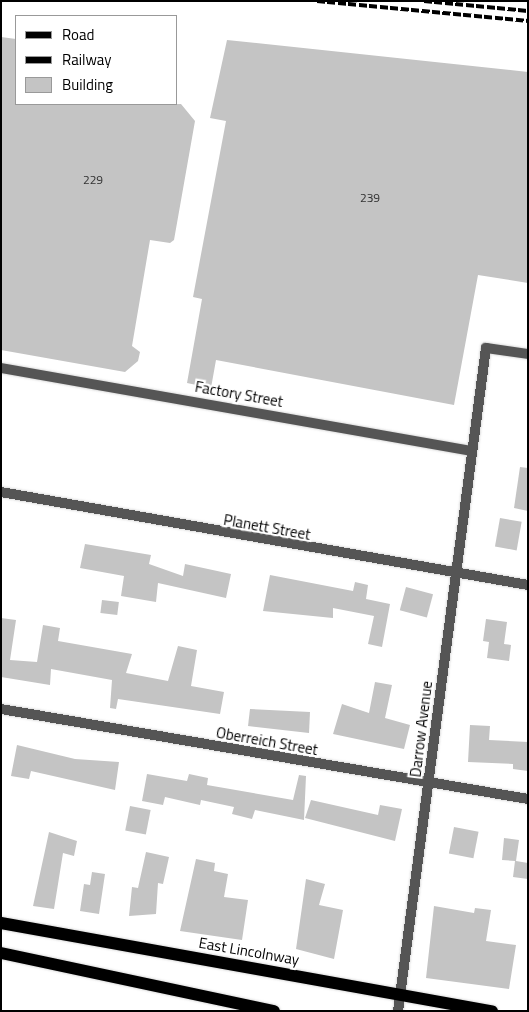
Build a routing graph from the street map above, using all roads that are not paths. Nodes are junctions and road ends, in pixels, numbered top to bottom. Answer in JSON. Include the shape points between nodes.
{"nodes":[{"id":1,"x":528,"y":354,"type":"edge"},
{"id":2,"x":1,"y":368,"type":"edge"},
{"id":3,"x":472,"y":451,"type":"junction"},
{"id":4,"x":1,"y":492,"type":"edge"},
{"id":5,"x":455,"y":575,"type":"junction"},
{"id":6,"x":528,"y":585,"type":"edge"},
{"id":7,"x":1,"y":708,"type":"edge"},
{"id":8,"x":428,"y":785,"type":"junction"},
{"id":9,"x":528,"y":799,"type":"edge"},
{"id":10,"x":1,"y":923,"type":"edge"},
{"id":11,"x":1,"y":953,"type":"edge"},
{"id":12,"x":400,"y":994,"type":"junction"},
{"id":13,"x":274,"y":1011,"type":"edge"},
{"id":14,"x":398,"y":1011,"type":"edge"},
{"id":15,"x":492,"y":1011,"type":"edge"}],
"edges":[{"from":1,"to":3,"type":"street","name":"Darrow Avenue","via":[[486,348]]},
{"from":2,"to":3,"type":"street","name":"Factory Street"},
{"from":3,"to":5,"type":"street","name":"Darrow Avenue"},
{"from":4,"to":5,"type":"street","name":"Planett Street"},
{"from":5,"to":6,"type":"street","name":"Planett Street"},
{"from":5,"to":8,"type":"street","name":"Darrow Avenue"},
{"from":7,"to":8,"type":"street","name":"Oberreich Street"},
{"from":8,"to":9,"type":"street","name":"Oberreich Street"},
{"from":8,"to":12,"type":"street","name":"Darrow Avenue"},
{"from":10,"to":12,"type":"main road","name":"East Lincolnway"},
{"from":11,"to":13,"type":"main road"},
{"from":12,"to":14,"type":"street","name":"Darrow Avenue"},
{"from":12,"to":15,"type":"main road","name":"East Lincolnway"}]}
